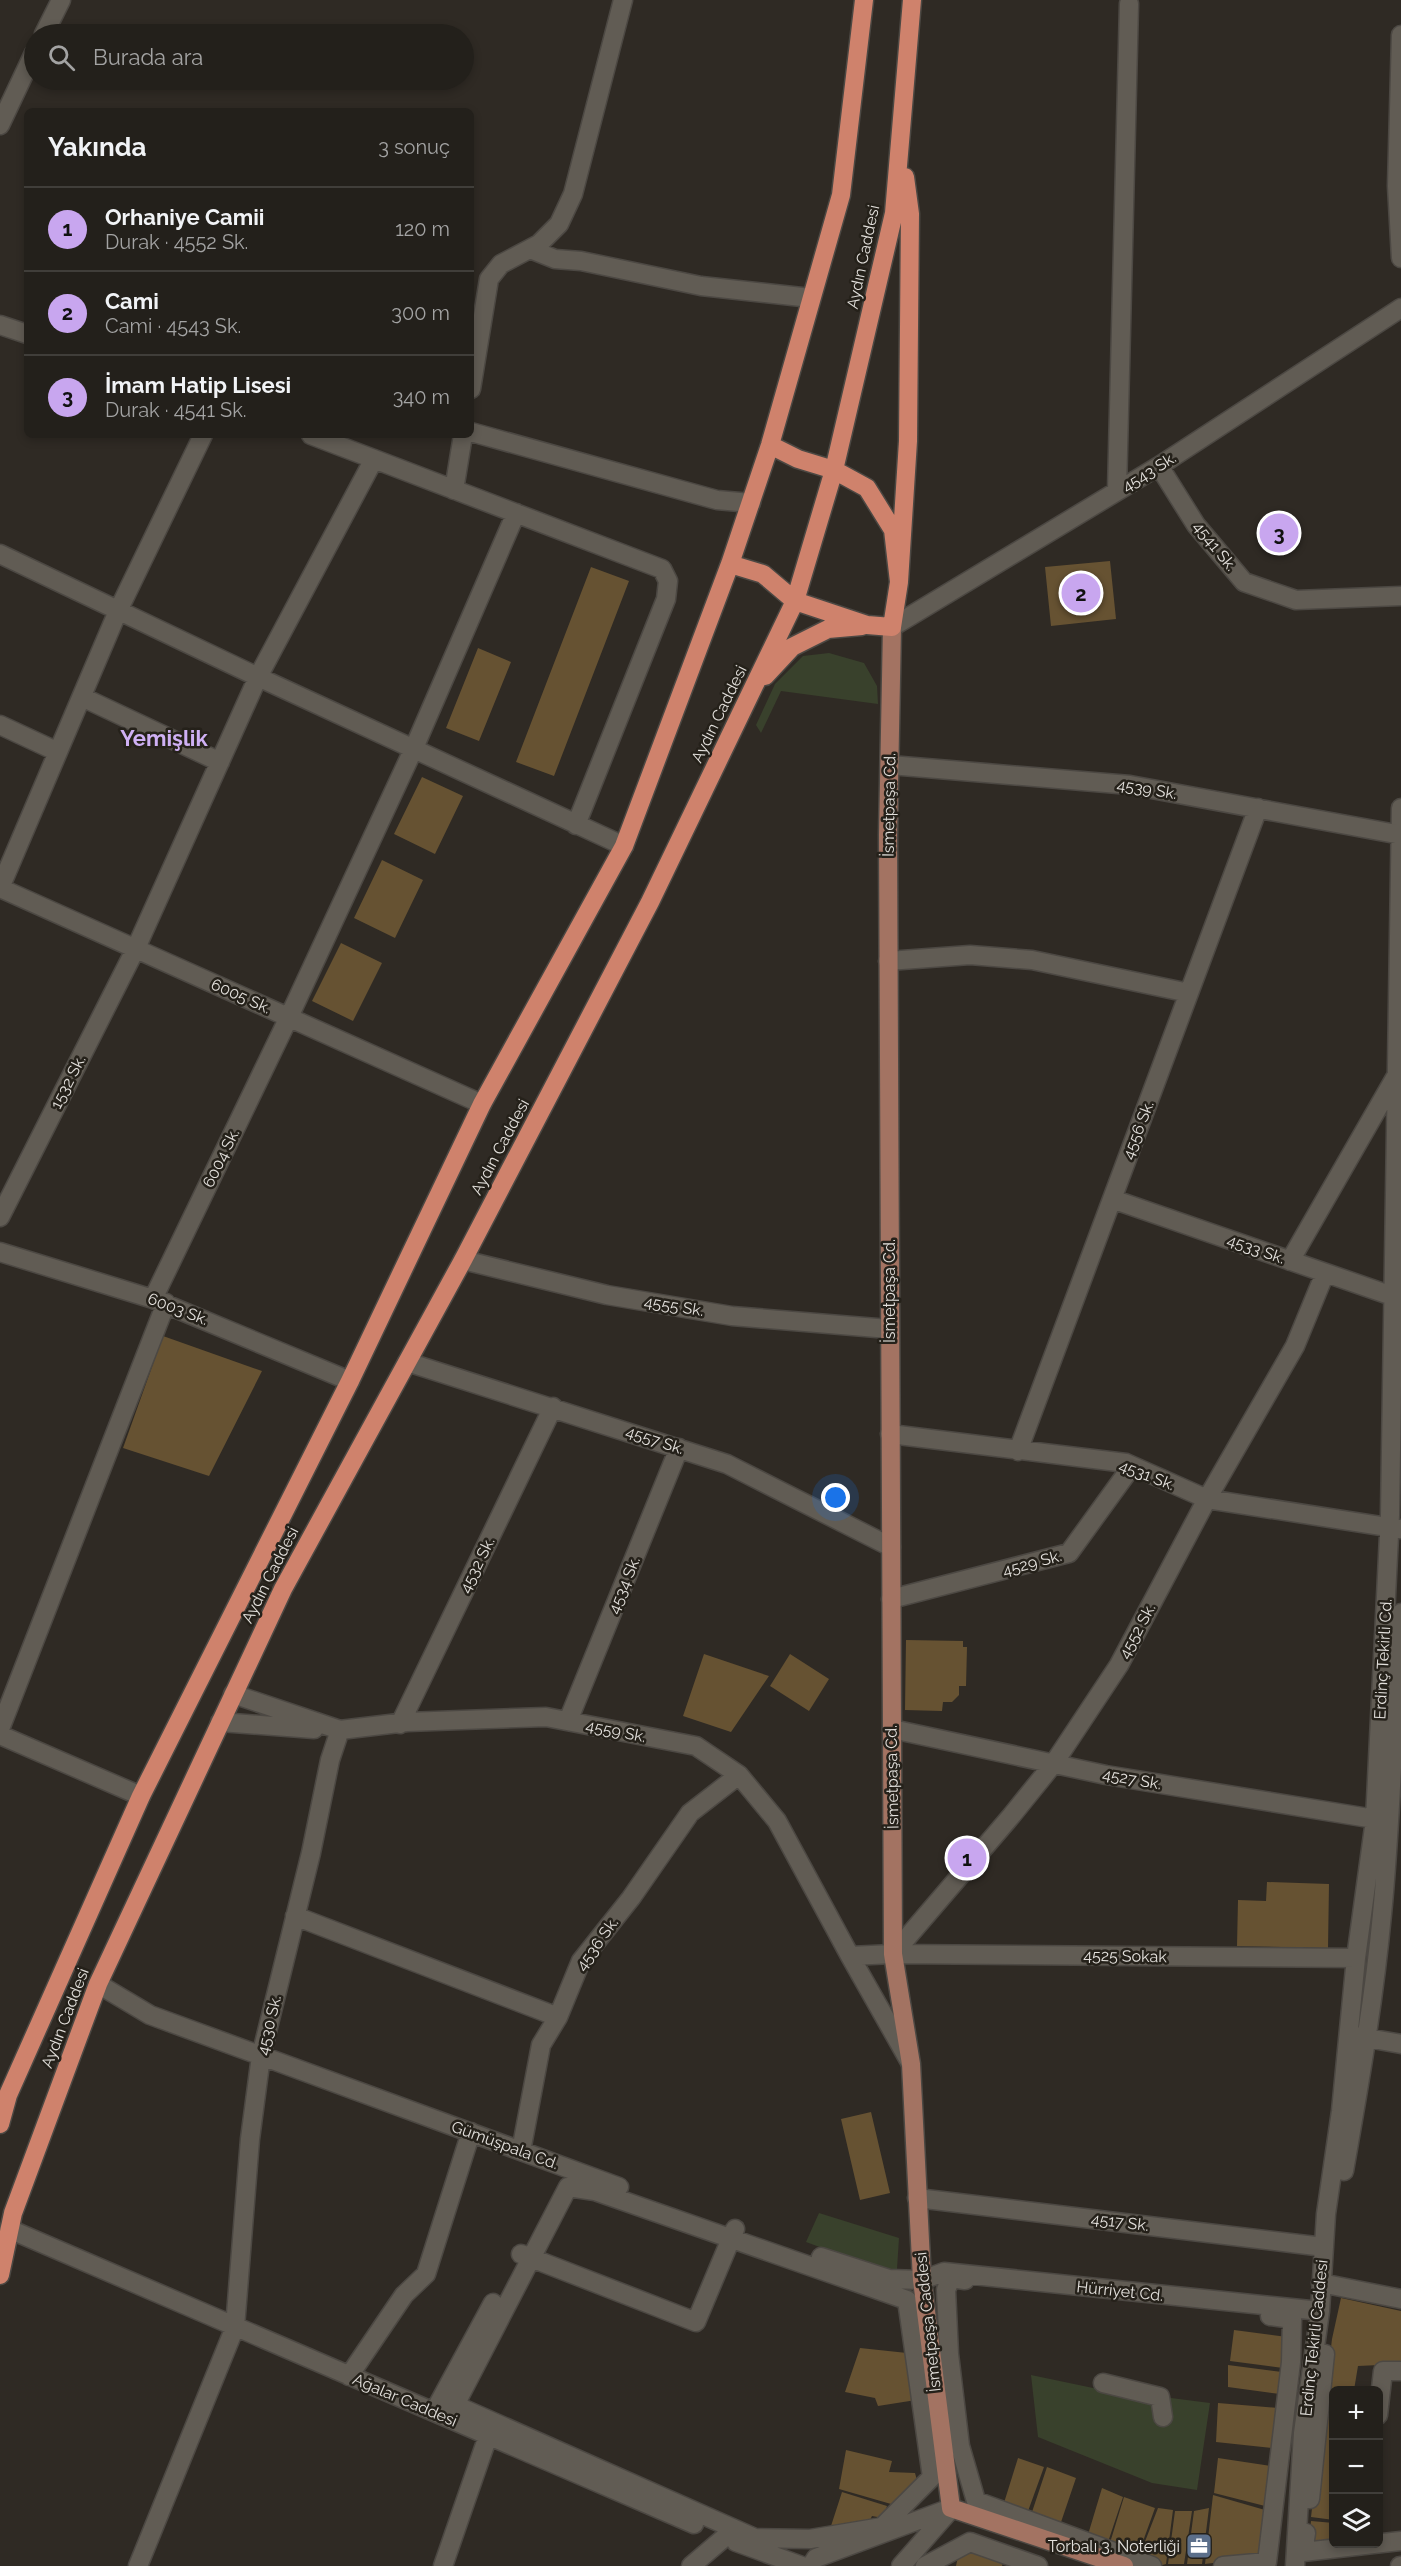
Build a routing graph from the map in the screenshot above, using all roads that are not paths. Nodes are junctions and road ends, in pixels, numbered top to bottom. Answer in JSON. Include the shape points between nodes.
{"nodes":[{"id":1,"x":61,"y":0,"type":"edge"},
{"id":2,"x":623,"y":0,"type":"edge"},
{"id":3,"x":864,"y":0,"type":"edge"},
{"id":4,"x":912,"y":0,"type":"edge"},
{"id":5,"x":1130,"y":4,"type":"dead end"},
{"id":6,"x":49,"y":24,"type":"edge"},
{"id":7,"x":1401,"y":35,"type":"edge"},
{"id":8,"x":24,"y":74,"type":"edge"},
{"id":9,"x":0,"y":125,"type":"edge"},
{"id":10,"x":900,"y":141,"type":"junction"},
{"id":11,"x":530,"y":249,"type":"junction"},
{"id":12,"x":1401,"y":258,"type":"edge"},
{"id":13,"x":811,"y":298,"type":"junction"},
{"id":14,"x":1401,"y":308,"type":"edge"},
{"id":15,"x":0,"y":325,"type":"edge"},
{"id":16,"x":24,"y":333,"type":"edge"},
{"id":17,"x":474,"y":371,"type":"edge"},
{"id":18,"x":474,"y":433,"type":"edge"},
{"id":19,"x":202,"y":438,"type":"edge"},
{"id":20,"x":319,"y":438,"type":"edge"},
{"id":21,"x":463,"y":438,"type":"edge"},
{"id":22,"x":770,"y":445,"type":"junction"},
{"id":23,"x":374,"y":459,"type":"junction"},
{"id":24,"x":1160,"y":466,"type":"junction"},
{"id":25,"x":834,"y":470,"type":"junction"},
{"id":26,"x":454,"y":490,"type":"junction"},
{"id":27,"x":1117,"y":492,"type":"junction"},
{"id":28,"x":751,"y":503,"type":"junction"},
{"id":29,"x":516,"y":513,"type":"junction"},
{"id":30,"x":0,"y":554,"type":"edge"},
{"id":31,"x":730,"y":564,"type":"junction"},
{"id":32,"x":899,"y":582,"type":"junction"},
{"id":33,"x":1401,"y":596,"type":"edge"},
{"id":34,"x":795,"y":601,"type":"junction"},
{"id":35,"x":118,"y":611,"type":"junction"},
{"id":36,"x":867,"y":625,"type":"junction"},
{"id":37,"x":892,"y":627,"type":"junction"},
{"id":38,"x":258,"y":677,"type":"junction"},
{"id":39,"x":755,"y":686,"type":"junction"},
{"id":40,"x":82,"y":697,"type":"junction"},
{"id":41,"x":0,"y":725,"type":"edge"},
{"id":42,"x":414,"y":748,"type":"junction"},
{"id":43,"x":58,"y":752,"type":"junction"},
{"id":44,"x":220,"y":762,"type":"junction"},
{"id":45,"x":890,"y":765,"type":"junction"},
{"id":46,"x":1258,"y":808,"type":"junction"},
{"id":47,"x":1401,"y":808,"type":"edge"},
{"id":48,"x":576,"y":825,"type":"junction"},
{"id":49,"x":1401,"y":835,"type":"edge"},
{"id":50,"x":624,"y":846,"type":"junction"},
{"id":51,"x":0,"y":888,"type":"edge"},
{"id":52,"x":1400,"y":899,"type":"edge"},
{"id":53,"x":136,"y":948,"type":"junction"},
{"id":54,"x":888,"y":961,"type":"junction"},
{"id":55,"x":1189,"y":993,"type":"junction"},
{"id":56,"x":289,"y":1017,"type":"junction"},
{"id":57,"x":1397,"y":1075,"type":"junction"},
{"id":58,"x":482,"y":1104,"type":"junction"},
{"id":59,"x":1399,"y":1121,"type":"edge"},
{"id":60,"x":1112,"y":1200,"type":"junction"},
{"id":61,"x":0,"y":1216,"type":"edge"},
{"id":62,"x":0,"y":1252,"type":"edge"},
{"id":63,"x":463,"y":1260,"type":"junction"},
{"id":64,"x":1290,"y":1261,"type":"junction"},
{"id":65,"x":1325,"y":1273,"type":"junction"},
{"id":66,"x":1397,"y":1297,"type":"edge"},
{"id":67,"x":159,"y":1301,"type":"junction"},
{"id":68,"x":889,"y":1329,"type":"junction"},
{"id":69,"x":407,"y":1362,"type":"junction"},
{"id":70,"x":351,"y":1381,"type":"junction"},
{"id":71,"x":553,"y":1407,"type":"junction"},
{"id":72,"x":890,"y":1434,"type":"junction"},
{"id":73,"x":679,"y":1448,"type":"junction"},
{"id":74,"x":1018,"y":1451,"type":"junction"},
{"id":75,"x":1132,"y":1466,"type":"junction"},
{"id":76,"x":1207,"y":1499,"type":"junction"},
{"id":77,"x":1395,"y":1529,"type":"edge"},
{"id":78,"x":891,"y":1547,"type":"junction"},
{"id":79,"x":891,"y":1599,"type":"junction"},
{"id":80,"x":1401,"y":1613,"type":"edge"},
{"id":81,"x":233,"y":1694,"type":"junction"},
{"id":82,"x":568,"y":1721,"type":"junction"},
{"id":83,"x":220,"y":1722,"type":"junction"},
{"id":84,"x":400,"y":1724,"type":"junction"},
{"id":85,"x":0,"y":1729,"type":"edge"},
{"id":86,"x":892,"y":1729,"type":"junction"},
{"id":87,"x":340,"y":1730,"type":"junction"},
{"id":88,"x":0,"y":1736,"type":"edge"},
{"id":89,"x":1054,"y":1763,"type":"junction"},
{"id":90,"x":739,"y":1775,"type":"junction"},
{"id":91,"x":141,"y":1796,"type":"junction"},
{"id":92,"x":1388,"y":1821,"type":"edge"},
{"id":93,"x":296,"y":1916,"type":"junction"},
{"id":94,"x":893,"y":1954,"type":"junction"},
{"id":95,"x":850,"y":1956,"type":"junction"},
{"id":96,"x":1356,"y":1958,"type":"junction"},
{"id":97,"x":98,"y":1984,"type":"junction"},
{"id":98,"x":558,"y":2017,"type":"junction"},
{"id":99,"x":1349,"y":2034,"type":"junction"},
{"id":100,"x":1367,"y":2038,"type":"junction"},
{"id":101,"x":1401,"y":2044,"type":"edge"},
{"id":102,"x":261,"y":2056,"type":"junction"},
{"id":103,"x":911,"y":2064,"type":"junction"},
{"id":104,"x":4,"y":2094,"type":"edge"},
{"id":105,"x":1341,"y":2111,"type":"joint"},
{"id":106,"x":0,"y":2124,"type":"edge"},
{"id":107,"x":471,"y":2132,"type":"junction"},
{"id":108,"x":521,"y":2151,"type":"junction"},
{"id":109,"x":566,"y":2167,"type":"junction"},
{"id":110,"x":917,"y":2198,"type":"junction"},
{"id":111,"x":9,"y":2229,"type":"junction"},
{"id":112,"x":733,"y":2234,"type":"junction"},
{"id":113,"x":1324,"y":2247,"type":"junction"},
{"id":114,"x":525,"y":2255,"type":"junction"},
{"id":115,"x":0,"y":2274,"type":"edge"},
{"id":116,"x":922,"y":2280,"type":"junction"},
{"id":117,"x":1326,"y":2284,"type":"junction"},
{"id":118,"x":1401,"y":2299,"type":"edge"},
{"id":119,"x":1320,"y":2311,"type":"junction"},
{"id":120,"x":235,"y":2327,"type":"junction"},
{"id":121,"x":1401,"y":2371,"type":"edge"},
{"id":122,"x":349,"y":2376,"type":"junction"},
{"id":123,"x":1103,"y":2383,"type":"dead end"},
{"id":124,"x":1381,"y":2386,"type":"edge"},
{"id":125,"x":434,"y":2412,"type":"junction"},
{"id":126,"x":1163,"y":2417,"type":"dead end"},
{"id":127,"x":488,"y":2436,"type":"junction"},
{"id":128,"x":951,"y":2508,"type":"junction"},
{"id":129,"x":725,"y":2537,"type":"junction"},
{"id":130,"x":1401,"y":2541,"type":"edge"},
{"id":131,"x":1383,"y":2543,"type":"edge"},
{"id":132,"x":1342,"y":2548,"type":"edge"},
{"id":133,"x":138,"y":2566,"type":"edge"},
{"id":134,"x":443,"y":2566,"type":"edge"},
{"id":135,"x":691,"y":2566,"type":"edge"},
{"id":136,"x":802,"y":2566,"type":"edge"},
{"id":137,"x":811,"y":2566,"type":"edge"},
{"id":138,"x":901,"y":2566,"type":"edge"},
{"id":139,"x":925,"y":2566,"type":"edge"},
{"id":140,"x":1038,"y":2566,"type":"edge"},
{"id":141,"x":1124,"y":2566,"type":"edge"},
{"id":142,"x":1152,"y":2566,"type":"edge"},
{"id":143,"x":1223,"y":2566,"type":"edge"},
{"id":144,"x":1295,"y":2566,"type":"edge"}],
"edges":[{"from":1,"to":6,"type":"street"},
{"from":2,"to":11,"type":"street","via":[[573,194],[559,224]]},
{"from":3,"to":13,"type":"highway","name":"Aydın Caddesi","via":[[841,195]]},
{"from":4,"to":10,"type":"highway","name":"Aydın Caddesi"},
{"from":5,"to":27,"type":"street"},
{"from":7,"to":12,"type":"street","via":[[1397,186]]},
{"from":8,"to":9,"type":"street"},
{"from":10,"to":25,"type":"highway","name":"Aydın Caddesi","via":[[894,213]]},
{"from":10,"to":32,"type":"highway","via":[[910,214],[908,441]]},
{"from":11,"to":13,"type":"street","via":[[555,259],[701,286]]},
{"from":11,"to":17,"type":"street","via":[[501,264],[489,279]]},
{"from":13,"to":22,"type":"highway","name":"Aydın Caddesi"},
{"from":14,"to":24,"type":"street","name":"4543 Sk."},
{"from":15,"to":16,"type":"street"},
{"from":18,"to":28,"type":"street","via":[[717,500]]},
{"from":19,"to":35,"type":"street"},
{"from":20,"to":23,"type":"street"},
{"from":21,"to":26,"type":"street"},
{"from":22,"to":25,"type":"highway"},
{"from":22,"to":28,"type":"highway","name":"Aydın Caddesi"},
{"from":23,"to":26,"type":"street"},
{"from":23,"to":38,"type":"street","name":"1532 Sk."},
{"from":24,"to":27,"type":"street","name":"4543 Sk."},
{"from":24,"to":33,"type":"street","name":"4541 Sk.","via":[[1196,525],[1244,582],[1296,600]]},
{"from":25,"to":32,"type":"highway","via":[[867,488],[893,530]]},
{"from":25,"to":34,"type":"highway","name":"Aydın Caddesi"},
{"from":26,"to":29,"type":"street"},
{"from":27,"to":37,"type":"street","name":"4543 Sk."},
{"from":28,"to":31,"type":"highway","name":"Aydın Caddesi"},
{"from":29,"to":42,"type":"street","name":"6004 Sk."},
{"from":29,"to":48,"type":"street","via":[[662,569],[668,581],[666,599]]},
{"from":30,"to":35,"type":"street"},
{"from":31,"to":34,"type":"highway","via":[[762,574]]},
{"from":31,"to":50,"type":"highway","name":"Aydın Caddesi"},
{"from":32,"to":37,"type":"highway"},
{"from":34,"to":36,"type":"highway"},
{"from":34,"to":39,"type":"highway","name":"Aydın Caddesi"},
{"from":35,"to":38,"type":"street"},
{"from":35,"to":40,"type":"street"},
{"from":36,"to":37,"type":"highway"},
{"from":36,"to":39,"type":"highway","via":[[828,629],[792,647]]},
{"from":37,"to":45,"type":"main road","name":"İsmetpaşa Cd."},
{"from":38,"to":42,"type":"street"},
{"from":38,"to":44,"type":"street","name":"1532 Sk."},
{"from":39,"to":63,"type":"highway","name":"Aydın Caddesi","via":[[650,902]]},
{"from":40,"to":43,"type":"street"},
{"from":40,"to":44,"type":"street"},
{"from":41,"to":43,"type":"street"},
{"from":42,"to":48,"type":"street"},
{"from":42,"to":56,"type":"street","name":"6004 Sk."},
{"from":43,"to":51,"type":"street"},
{"from":44,"to":53,"type":"street","name":"1532 Sk."},
{"from":45,"to":46,"type":"street","name":"4539 Sk.","via":[[1130,785]]},
{"from":45,"to":54,"type":"main road","name":"İsmetpaşa Cd."},
{"from":46,"to":49,"type":"street","name":"4539 Sk."},
{"from":46,"to":55,"type":"street","name":"4556 Sk."},
{"from":47,"to":49,"type":"street","name":"Erdinç Tekirli Cd."},
{"from":48,"to":50,"type":"street"},
{"from":49,"to":52,"type":"street","name":"Erdinç Tekirli Cd."},
{"from":50,"to":58,"type":"highway","name":"Aydın Caddesi"},
{"from":51,"to":53,"type":"street","name":"6005 Sk."},
{"from":52,"to":57,"type":"street","name":"Erdinç Tekirli Cd."},
{"from":53,"to":56,"type":"street","name":"6005 Sk."},
{"from":53,"to":61,"type":"street","name":"1532 Sk."},
{"from":54,"to":55,"type":"street","via":[[970,955],[1032,960]]},
{"from":54,"to":68,"type":"main road","name":"İsmetpaşa Cd."},
{"from":55,"to":60,"type":"street","name":"4556 Sk."},
{"from":56,"to":58,"type":"street","name":"6005 Sk."},
{"from":56,"to":67,"type":"street","name":"6004 Sk."},
{"from":57,"to":59,"type":"street","name":"Erdinç Tekirli Cd."},
{"from":57,"to":64,"type":"street"},
{"from":58,"to":70,"type":"highway","name":"Aydın Caddesi"},
{"from":59,"to":66,"type":"street","name":"Erdinç Tekirli Cd."},
{"from":60,"to":64,"type":"street","name":"4533 Sk."},
{"from":60,"to":74,"type":"street","name":"4556 Sk."},
{"from":62,"to":67,"type":"street","name":"6003 Sk."},
{"from":63,"to":68,"type":"street","name":"4555 Sk.","via":[[607,1295],[732,1316]]},
{"from":63,"to":69,"type":"highway","name":"Aydın Caddesi"},
{"from":64,"to":65,"type":"street","name":"4533 Sk."},
{"from":65,"to":66,"type":"street","name":"4533 Sk."},
{"from":65,"to":76,"type":"street","name":"4552 Sk.","via":[[1295,1346]]},
{"from":66,"to":77,"type":"street","name":"Erdinç Tekirli Cd."},
{"from":67,"to":70,"type":"street","name":"6003 Sk."},
{"from":67,"to":85,"type":"street","name":"6004 Sk."},
{"from":68,"to":72,"type":"main road","name":"İsmetpaşa Cd."},
{"from":69,"to":71,"type":"street","name":"4557 Sk."},
{"from":69,"to":81,"type":"highway","name":"Aydın Caddesi","via":[[283,1588]]},
{"from":70,"to":91,"type":"highway","name":"Aydın Caddesi"},
{"from":71,"to":73,"type":"street","name":"4557 Sk."},
{"from":71,"to":84,"type":"street","name":"4532 Sk."},
{"from":72,"to":74,"type":"street","name":"4531 Sk."},
{"from":72,"to":78,"type":"main road","name":"İsmetpaşa Cd."},
{"from":73,"to":78,"type":"street","name":"4557 Sk.","via":[[727,1464]]},
{"from":73,"to":82,"type":"street","name":"4534 Sk."},
{"from":74,"to":75,"type":"street","name":"4531 Sk."},
{"from":75,"to":76,"type":"street","name":"4531 Sk."},
{"from":75,"to":79,"type":"street","name":"4529 Sk.","via":[[1069,1553]]},
{"from":76,"to":77,"type":"street","name":"4531 Sk."},
{"from":76,"to":89,"type":"street","name":"4552 Sk.","via":[[1119,1665]]},
{"from":77,"to":92,"type":"street","name":"Erdinç Tekirli Cd."},
{"from":78,"to":79,"type":"main road","name":"İsmetpaşa Cd."},
{"from":79,"to":86,"type":"main road","name":"İsmetpaşa Cd."},
{"from":80,"to":92,"type":"street"},
{"from":81,"to":83,"type":"highway","name":"Aydın Caddesi"},
{"from":81,"to":87,"type":"street","name":"4559 Sk."},
{"from":82,"to":84,"type":"street","name":"4559 Sk.","via":[[546,1717]]},
{"from":82,"to":90,"type":"street","name":"4559 Sk.","via":[[696,1746]]},
{"from":83,"to":87,"type":"street"},
{"from":83,"to":97,"type":"highway","name":"Aydın Caddesi"},
{"from":84,"to":87,"type":"street","name":"4559 Sk."},
{"from":86,"to":89,"type":"street","name":"4527 Sk."},
{"from":86,"to":94,"type":"main road","name":"İsmetpaşa Cd."},
{"from":87,"to":93,"type":"street","name":"4530 Sk."},
{"from":88,"to":91,"type":"street"},
{"from":89,"to":92,"type":"street","name":"4527 Sk."},
{"from":89,"to":94,"type":"street","name":"4552 Sk."},
{"from":90,"to":95,"type":"street","name":"4559 Sk.","via":[[777,1821]]},
{"from":90,"to":98,"type":"street","name":"4536 Sk.","via":[[690,1813],[581,1961]]},
{"from":91,"to":104,"type":"highway","name":"Aydın Caddesi"},
{"from":92,"to":96,"type":"street","name":"Erdinç Tekirli Cd."},
{"from":92,"to":100,"type":"street","via":[[1382,1915]]},
{"from":93,"to":98,"type":"street"},
{"from":93,"to":102,"type":"street","name":"4530 Sk."},
{"from":94,"to":95,"type":"street"},
{"from":94,"to":96,"type":"street","name":"4525 Sokak"},
{"from":94,"to":103,"type":"main road","name":"İsmetpaşa Caddesi"},
{"from":95,"to":103,"type":"street","name":"4559 Sk."},
{"from":96,"to":99,"type":"street","name":"Erdinç Tekirli Cd."},
{"from":97,"to":102,"type":"street","name":"Gümüşpala Cd.","via":[[150,2015]]},
{"from":97,"to":111,"type":"highway","name":"Aydın Caddesi"},
{"from":98,"to":108,"type":"street","name":"4536 Sk.","via":[[541,2045]]},
{"from":99,"to":100,"type":"street"},
{"from":99,"to":105,"type":"street","name":"Erdinç Tekirli Cd."},
{"from":100,"to":101,"type":"street"},
{"from":100,"to":117,"type":"street"},
{"from":102,"to":107,"type":"street","name":"Gümüşpala Cd."},
{"from":102,"to":120,"type":"street","name":"4530 Sk.","via":[[250,2139]]},
{"from":103,"to":110,"type":"main road","name":"İsmetpaşa Caddesi"},
{"from":104,"to":106,"type":"highway","name":"Aydın Caddesi"},
{"from":105,"to":113,"type":"street","name":"Erdinç Tekirli Caddesi"},
{"from":107,"to":108,"type":"street","name":"Gümüşpala Cd."},
{"from":107,"to":122,"type":"street","via":[[426,2274],[404,2295]]},
{"from":108,"to":109,"type":"street","name":"Gümüşpala Cd."},
{"from":109,"to":112,"type":"street","name":"Gümüşpala Cd."},
{"from":109,"to":114,"type":"street"},
{"from":110,"to":113,"type":"street","name":"4517 Sk."},
{"from":110,"to":116,"type":"main road","name":"İsmetpaşa Caddesi"},
{"from":111,"to":115,"type":"highway","name":"Aydın Caddesi"},
{"from":111,"to":120,"type":"street","name":"Ağalar Caddesi"},
{"from":112,"to":114,"type":"street","via":[[595,2191],[568,2187]]},
{"from":112,"to":114,"type":"street","via":[[696,2322]]},
{"from":112,"to":114,"type":"street","via":[[907,2300],[932,2477],[882,2527],[810,2539],[755,2538],[455,2405]]},
{"from":112,"to":116,"type":"street","name":"Gümüşpala Cd.","via":[[890,2279]]},
{"from":113,"to":117,"type":"street","name":"Erdinç Tekirli Caddesi"},
{"from":114,"to":125,"type":"street"},
{"from":116,"to":119,"type":"street","name":"Hürriyet Cd.","via":[[944,2272]]},
{"from":116,"to":128,"type":"main road","name":"İsmetpaşa Caddesi"},
{"from":117,"to":118,"type":"street"},
{"from":117,"to":119,"type":"street","name":"Erdinç Tekirli Caddesi"},
{"from":117,"to":132,"type":"street","via":[[1303,2552]]},
{"from":119,"to":144,"type":"street","name":"Erdinç Tekirli Caddesi","via":[[1303,2433]]},
{"from":120,"to":122,"type":"street","name":"Ağalar Caddesi"},
{"from":120,"to":133,"type":"street","name":"4530 Sk."},
{"from":121,"to":124,"type":"street","via":[[1383,2371]]},
{"from":122,"to":125,"type":"street","name":"Ağalar Caddesi"},
{"from":123,"to":126,"type":"street","via":[[1160,2397]]},
{"from":125,"to":127,"type":"street","name":"Ağalar Caddesi"},
{"from":127,"to":129,"type":"street","name":"Ağalar Caddesi"},
{"from":127,"to":134,"type":"street"},
{"from":128,"to":137,"type":"street","via":[[816,2558]]},
{"from":128,"to":138,"type":"street"},
{"from":128,"to":141,"type":"main road"},
{"from":129,"to":135,"type":"street"},
{"from":129,"to":136,"type":"street","name":"Ağalar Caddesi"},
{"from":130,"to":131,"type":"street"},
{"from":139,"to":140,"type":"street","via":[[970,2542]]},
{"from":142,"to":143,"type":"street","via":[[976,2501],[960,2446],[948,2354],[946,2290],[951,2278],[1292,2319],[1291,2362],[1267,2562]]}]}
